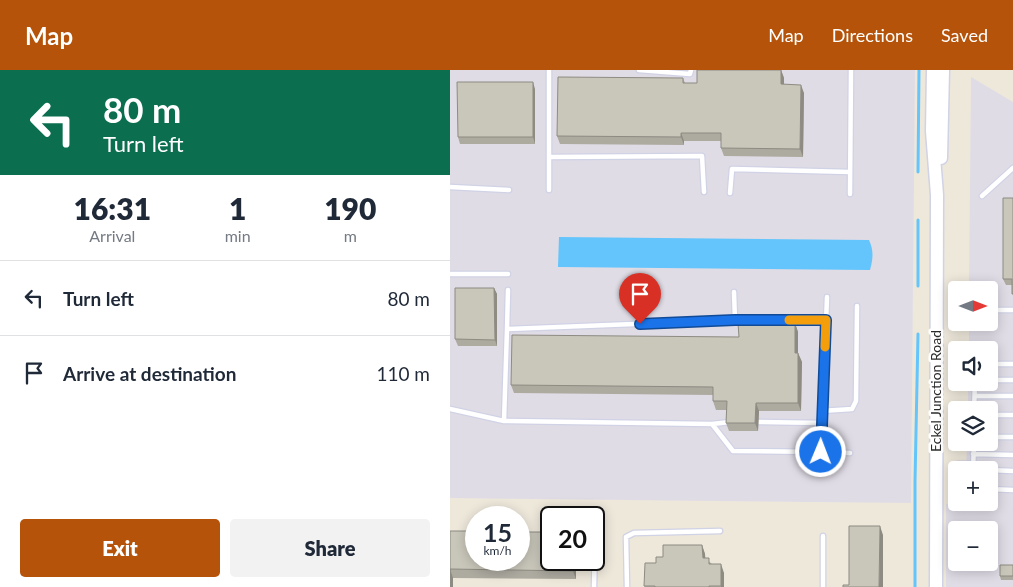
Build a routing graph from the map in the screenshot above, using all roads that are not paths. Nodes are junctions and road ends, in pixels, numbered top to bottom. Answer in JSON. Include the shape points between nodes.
{"nodes":[{"id":1,"x":549,"y":70,"type":"edge"},
{"id":2,"x":639,"y":70,"type":"edge"},
{"id":3,"x":691,"y":70,"type":"edge"},
{"id":4,"x":851,"y":70,"type":"edge"},
{"id":5,"x":933,"y":70,"type":"edge"},
{"id":6,"x":943,"y":70,"type":"edge"},
{"id":7,"x":549,"y":157,"type":"junction"},
{"id":8,"x":1013,"y":168,"type":"edge"},
{"id":9,"x":850,"y":172,"type":"junction"},
{"id":10,"x":450,"y":188,"type":"edge"},
{"id":11,"x":509,"y":190,"type":"dead end"},
{"id":12,"x":549,"y":190,"type":"dead end"},
{"id":13,"x":704,"y":192,"type":"dead end"},
{"id":14,"x":730,"y":192,"type":"dead end"},
{"id":15,"x":850,"y":194,"type":"dead end"},
{"id":16,"x":937,"y":195,"type":"junction"},
{"id":17,"x":982,"y":196,"type":"dead end"},
{"id":18,"x":450,"y":274,"type":"edge"},
{"id":19,"x":508,"y":274,"type":"dead end"},
{"id":20,"x":508,"y":290,"type":"dead end"},
{"id":21,"x":734,"y":292,"type":"dead end"},
{"id":22,"x":827,"y":297,"type":"dead end"},
{"id":23,"x":858,"y":306,"type":"dead end"},
{"id":24,"x":998,"y":310,"type":"edge"},
{"id":25,"x":1013,"y":310,"type":"edge"},
{"id":26,"x":735,"y":320,"type":"junction"},
{"id":27,"x":826,"y":320,"type":"junction"},
{"id":28,"x":507,"y":329,"type":"junction"},
{"id":29,"x":998,"y":364,"type":"edge"},
{"id":30,"x":1013,"y":364,"type":"edge"},
{"id":31,"x":998,"y":380,"type":"edge"},
{"id":32,"x":1013,"y":380,"type":"edge"},
{"id":33,"x":975,"y":391,"type":"edge"},
{"id":34,"x":975,"y":396,"type":"junction"},
{"id":35,"x":1013,"y":396,"type":"edge"},
{"id":36,"x":975,"y":401,"type":"edge"},
{"id":37,"x":450,"y":409,"type":"edge"},
{"id":38,"x":821,"y":411,"type":"junction"},
{"id":39,"x":998,"y":414,"type":"edge"},
{"id":40,"x":1013,"y":415,"type":"edge"},
{"id":41,"x":504,"y":421,"type":"junction"},
{"id":42,"x":730,"y":422,"type":"edge"},
{"id":43,"x":759,"y":422,"type":"dead end"},
{"id":44,"x":821,"y":423,"type":"junction"},
{"id":45,"x":712,"y":424,"type":"junction"},
{"id":46,"x":998,"y":437,"type":"edge"},
{"id":47,"x":1013,"y":437,"type":"edge"},
{"id":48,"x":973,"y":451,"type":"edge"},
{"id":49,"x":821,"y":452,"type":"junction"},
{"id":50,"x":850,"y":453,"type":"dead end"},
{"id":51,"x":973,"y":454,"type":"junction"},
{"id":52,"x":1013,"y":455,"type":"edge"},
{"id":53,"x":974,"y":461,"type":"edge"},
{"id":54,"x":998,"y":470,"type":"edge"},
{"id":55,"x":1013,"y":471,"type":"edge"},
{"id":56,"x":998,"y":490,"type":"edge"},
{"id":57,"x":1013,"y":490,"type":"edge"},
{"id":58,"x":720,"y":531,"type":"dead end"},
{"id":59,"x":823,"y":536,"type":"dead end"},
{"id":60,"x":594,"y":571,"type":"edge"},
{"id":61,"x":594,"y":587,"type":"edge"},
{"id":62,"x":627,"y":587,"type":"edge"},
{"id":63,"x":823,"y":587,"type":"edge"},
{"id":64,"x":936,"y":587,"type":"edge"}],
"edges":[{"from":1,"to":7,"type":"lane"},
{"from":2,"to":3,"type":"lane","via":[[690,74]]},
{"from":4,"to":9,"type":"lane"},
{"from":5,"to":16,"type":"street","name":"Eckel Junction Road","via":[[932,131]]},
{"from":6,"to":16,"type":"street","name":"Eckel Junction Road"},
{"from":7,"to":12,"type":"lane"},
{"from":7,"to":13,"type":"lane","via":[[702,156]]},
{"from":8,"to":17,"type":"lane"},
{"from":9,"to":14,"type":"lane","via":[[732,169]]},
{"from":9,"to":15,"type":"lane"},
{"from":10,"to":11,"type":"lane"},
{"from":16,"to":64,"type":"street","name":"Eckel Junction Road"},
{"from":18,"to":19,"type":"lane"},
{"from":20,"to":28,"type":"lane"},
{"from":21,"to":26,"type":"lane"},
{"from":22,"to":27,"type":"lane"},
{"from":23,"to":38,"type":"lane","via":[[856,401],[852,409]]},
{"from":24,"to":25,"type":"lane"},
{"from":26,"to":27,"type":"lane"},
{"from":26,"to":28,"type":"lane"},
{"from":27,"to":38,"type":"lane"},
{"from":28,"to":41,"type":"lane"},
{"from":29,"to":30,"type":"lane"},
{"from":31,"to":32,"type":"lane"},
{"from":33,"to":34,"type":"lane"},
{"from":34,"to":35,"type":"lane"},
{"from":34,"to":36,"type":"lane"},
{"from":37,"to":41,"type":"lane"},
{"from":38,"to":44,"type":"lane"},
{"from":39,"to":40,"type":"lane"},
{"from":41,"to":45,"type":"lane"},
{"from":42,"to":45,"type":"lane"},
{"from":43,"to":44,"type":"lane"},
{"from":44,"to":49,"type":"lane"},
{"from":45,"to":49,"type":"lane","via":[[733,450]]},
{"from":46,"to":47,"type":"lane"},
{"from":48,"to":51,"type":"lane"},
{"from":49,"to":50,"type":"lane"},
{"from":51,"to":52,"type":"lane"},
{"from":51,"to":53,"type":"lane"},
{"from":54,"to":55,"type":"lane"},
{"from":56,"to":57,"type":"lane"},
{"from":58,"to":62,"type":"lane","via":[[634,533],[626,537]]},
{"from":59,"to":63,"type":"lane"},
{"from":60,"to":61,"type":"lane"}]}
